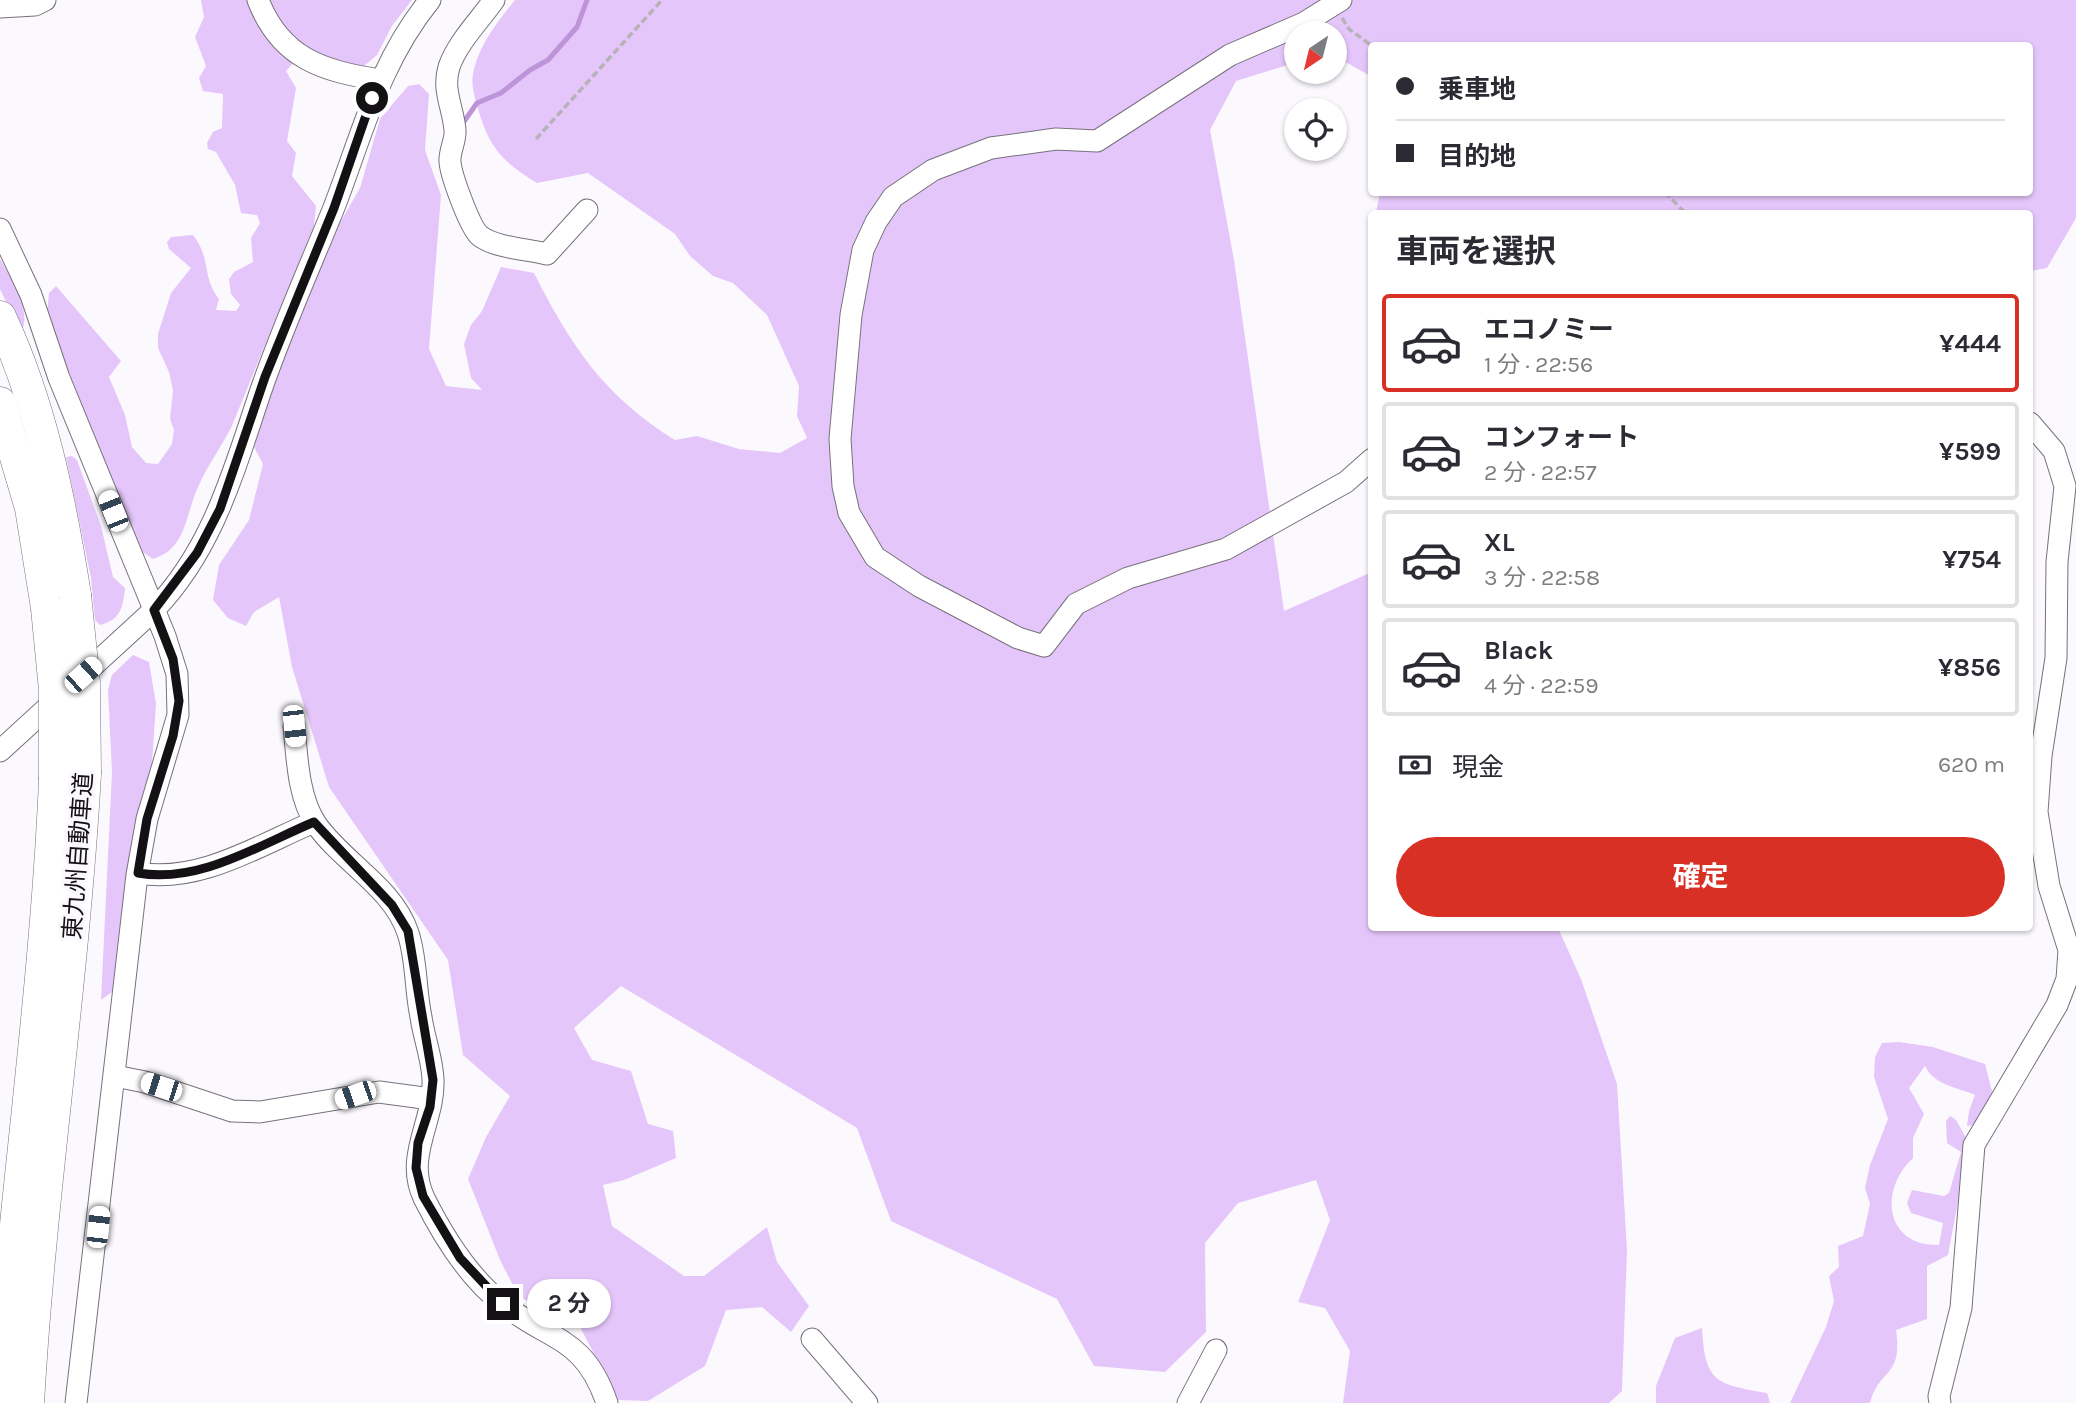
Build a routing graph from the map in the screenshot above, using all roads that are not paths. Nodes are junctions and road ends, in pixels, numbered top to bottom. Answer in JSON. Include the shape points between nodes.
{"nodes":[{"id":1,"x":44,"y":0,"type":"edge"},
{"id":2,"x":258,"y":0,"type":"edge"},
{"id":3,"x":430,"y":0,"type":"edge"},
{"id":4,"x":494,"y":0,"type":"edge"},
{"id":5,"x":1337,"y":2,"type":"edge"},
{"id":6,"x":0,"y":7,"type":"edge"},
{"id":7,"x":380,"y":80,"type":"junction"},
{"id":8,"x":587,"y":210,"type":"dead end"},
{"id":9,"x":0,"y":229,"type":"edge"},
{"id":10,"x":0,"y":317,"type":"edge"},
{"id":11,"x":0,"y":403,"type":"edge"},
{"id":12,"x":2033,"y":426,"type":"edge"},
{"id":13,"x":1368,"y":462,"type":"edge"},
{"id":14,"x":61,"y":602,"type":"junction"},
{"id":15,"x":154,"y":610,"type":"junction"},
{"id":16,"x":294,"y":726,"type":"dead end"},
{"id":17,"x":0,"y":750,"type":"edge"},
{"id":18,"x":70,"y":776,"type":"junction"},
{"id":19,"x":314,"y":822,"type":"junction"},
{"id":20,"x":138,"y":873,"type":"junction"},
{"id":21,"x":115,"y":1076,"type":"junction"},
{"id":22,"x":431,"y":1099,"type":"junction"},
{"id":23,"x":812,"y":1339,"type":"dead end"},
{"id":24,"x":1216,"y":1350,"type":"dead end"},
{"id":25,"x":0,"y":1397,"type":"edge"},
{"id":26,"x":28,"y":1403,"type":"edge"},
{"id":27,"x":76,"y":1403,"type":"edge"},
{"id":28,"x":607,"y":1403,"type":"edge"},
{"id":29,"x":867,"y":1403,"type":"edge"},
{"id":30,"x":1188,"y":1403,"type":"edge"},
{"id":31,"x":1940,"y":1403,"type":"edge"}],
"edges":[{"from":1,"to":6,"type":"street","via":[[35,5]]},
{"from":2,"to":7,"type":"street","via":[[289,48],[310,63]]},
{"from":3,"to":7,"type":"street"},
{"from":4,"to":8,"type":"street","via":[[458,50],[447,81],[455,131],[450,161],[471,223],[491,242],[547,254]]},
{"from":5,"to":13,"type":"street","via":[[1304,23],[1230,55],[1097,141],[1056,139],[991,148],[933,170],[893,197],[863,250],[851,315],[840,439],[843,486],[849,513],[875,557],[919,586],[1018,638],[1044,646],[1076,604],[1128,578],[1226,549],[1346,481]]},
{"from":7,"to":15,"type":"street","via":[[220,509],[197,553]]},
{"from":9,"to":15,"type":"street","via":[[22,272],[59,378]]},
{"from":10,"to":14,"type":"highway","name":"東九州自動車道","via":[[37,417],[61,507]]},
{"from":11,"to":14,"type":"highway","name":"東九州自動車道"},
{"from":12,"to":31,"type":"street","via":[[2054,451],[2065,486],[2057,562],[2056,658],[2037,812],[2049,886],[2069,950],[2067,979],[2057,1005],[1974,1145],[1961,1308]]},
{"from":14,"to":18,"type":"highway","name":"東九州自動車道","bridge":true,"via":[[55,690]]},
{"from":15,"to":17,"type":"street"},
{"from":15,"to":20,"type":"street","via":[[173,659],[179,701],[147,819]]},
{"from":16,"to":19,"type":"street","via":[[302,788]]},
{"from":18,"to":25,"type":"highway","name":"東九州自動車道","via":[[50,893]]},
{"from":18,"to":26,"type":"highway","name":"東九州自動車道","via":[[65,1020],[39,1251]]},
{"from":19,"to":20,"type":"street","via":[[194,873],[161,877]]},
{"from":19,"to":22,"type":"street","via":[[392,905],[408,931],[433,1080]]},
{"from":20,"to":21,"type":"street"},
{"from":21,"to":22,"type":"street","via":[[232,1111],[260,1112],[379,1092]]},
{"from":21,"to":27,"type":"street"},
{"from":22,"to":28,"type":"street","via":[[418,1143],[416,1168],[423,1196],[480,1282],[503,1304],[569,1343],[589,1363]]},
{"from":23,"to":29,"type":"street"},
{"from":24,"to":30,"type":"street"}]}
